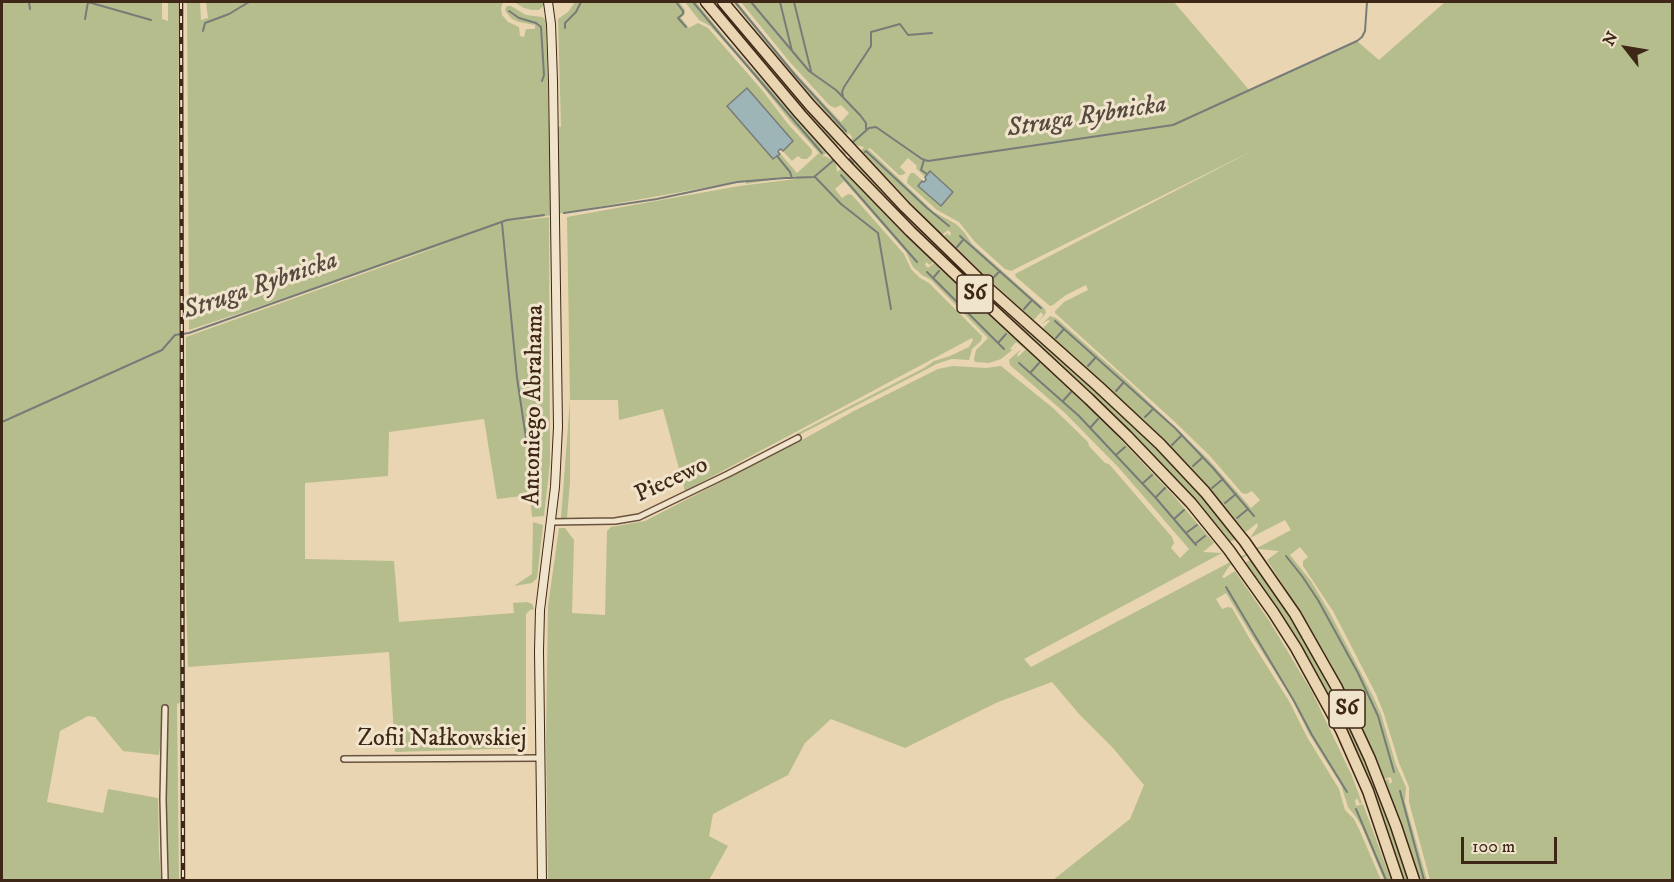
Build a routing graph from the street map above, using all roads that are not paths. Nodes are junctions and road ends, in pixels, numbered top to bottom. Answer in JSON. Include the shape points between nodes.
{"nodes":[{"id":1,"x":548,"y":2,"type":"edge"},
{"id":2,"x":706,"y":2,"type":"edge"},
{"id":3,"x":723,"y":2,"type":"edge"},
{"id":4,"x":798,"y":438,"type":"dead end"},
{"id":5,"x":551,"y":522,"type":"junction"},
{"id":6,"x":165,"y":708,"type":"dead end"},
{"id":7,"x":540,"y":758,"type":"junction"},
{"id":8,"x":344,"y":759,"type":"dead end"},
{"id":9,"x":165,"y":880,"type":"edge"},
{"id":10,"x":542,"y":880,"type":"edge"},
{"id":11,"x":1398,"y":880,"type":"edge"},
{"id":12,"x":1414,"y":880,"type":"edge"}],
"edges":[{"from":1,"to":5,"type":"main road","name":"Antoniego Abrahama","via":[[558,415]]},
{"from":2,"to":11,"type":"highway","number":"S6","via":[[844,163],[976,296],[1127,436],[1237,560],[1296,648],[1341,730],[1368,791]]},
{"from":3,"to":12,"type":"highway","number":"S6","via":[[810,105],[905,207],[1160,444],[1253,552],[1295,614],[1341,696],[1370,759]]},
{"from":4,"to":5,"type":"street","name":"Piecewo","via":[[639,517]]},
{"from":5,"to":7,"type":"main road","name":"Antoniego Abrahama","via":[[540,610]]},
{"from":6,"to":9,"type":"street"},
{"from":7,"to":8,"type":"street","name":"Zofii Nałkowskiej"},
{"from":7,"to":10,"type":"main road","name":"Antoniego Abrahama"}]}
